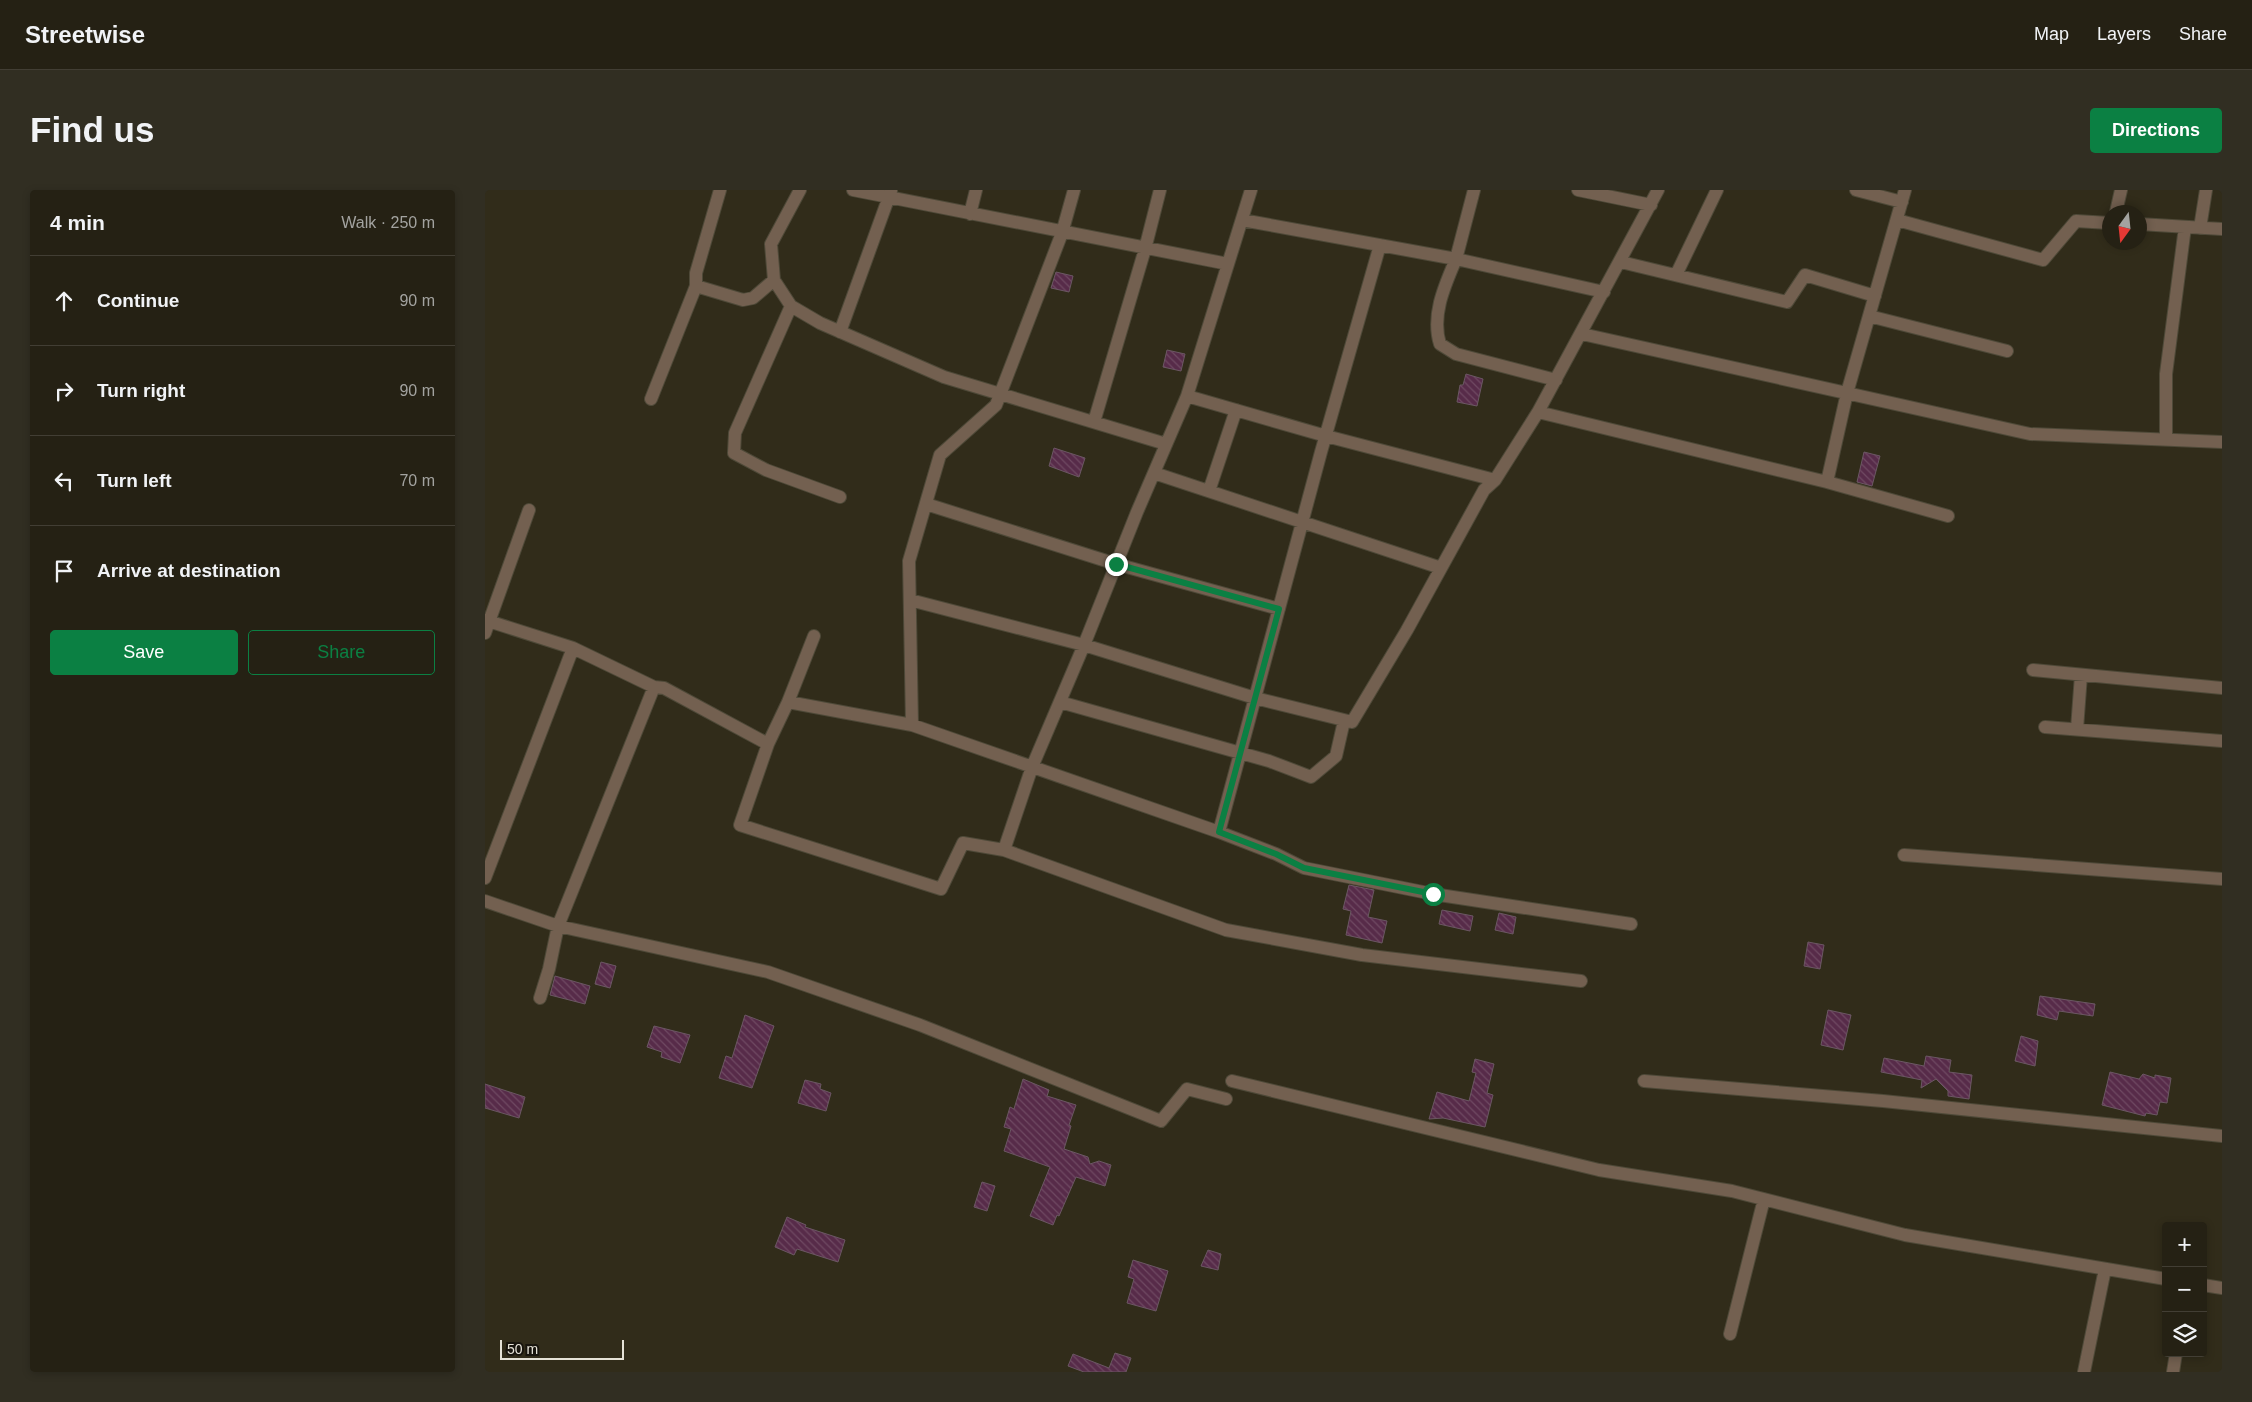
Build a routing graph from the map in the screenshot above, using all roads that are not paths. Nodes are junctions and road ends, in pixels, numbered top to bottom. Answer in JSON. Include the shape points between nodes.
{"nodes":[{"id":1,"x":720,"y":190,"type":"edge"},
{"id":2,"x":800,"y":190,"type":"edge"},
{"id":3,"x":853,"y":190,"type":"edge"},
{"id":4,"x":977,"y":190,"type":"edge"},
{"id":5,"x":1073,"y":190,"type":"edge"},
{"id":6,"x":1160,"y":190,"type":"edge"},
{"id":7,"x":1251,"y":190,"type":"edge"},
{"id":8,"x":1474,"y":190,"type":"edge"},
{"id":9,"x":1578,"y":190,"type":"edge"},
{"id":10,"x":1658,"y":190,"type":"edge"},
{"id":11,"x":1717,"y":190,"type":"edge"},
{"id":12,"x":1856,"y":190,"type":"edge"},
{"id":13,"x":2121,"y":190,"type":"edge"},
{"id":14,"x":2206,"y":190,"type":"edge"},
{"id":15,"x":890,"y":194,"type":"edge"},
{"id":16,"x":1903,"y":196,"type":"edge"},
{"id":17,"x":1651,"y":205,"type":"junction"},
{"id":18,"x":2118,"y":205,"type":"edge"},
{"id":19,"x":970,"y":214,"type":"junction"},
{"id":20,"x":1242,"y":220,"type":"junction"},
{"id":21,"x":1897,"y":220,"type":"junction"},
{"id":22,"x":2102,"y":223,"type":"edge"},
{"id":23,"x":2147,"y":225,"type":"edge"},
{"id":24,"x":2185,"y":227,"type":"junction"},
{"id":25,"x":2200,"y":228,"type":"junction"},
{"id":26,"x":2222,"y":229,"type":"edge"},
{"id":27,"x":1063,"y":233,"type":"junction"},
{"id":28,"x":1380,"y":245,"type":"junction"},
{"id":29,"x":1145,"y":249,"type":"junction"},
{"id":30,"x":1456,"y":259,"type":"junction"},
{"id":31,"x":1621,"y":262,"type":"junction"},
{"id":32,"x":1228,"y":264,"type":"junction"},
{"id":33,"x":1676,"y":275,"type":"junction"},
{"id":34,"x":774,"y":280,"type":"junction"},
{"id":35,"x":696,"y":286,"type":"junction"},
{"id":36,"x":1605,"y":292,"type":"junction"},
{"id":37,"x":1875,"y":296,"type":"junction"},
{"id":38,"x":791,"y":306,"type":"junction"},
{"id":39,"x":1869,"y":316,"type":"junction"},
{"id":40,"x":840,"y":332,"type":"junction"},
{"id":41,"x":1582,"y":334,"type":"junction"},
{"id":42,"x":2007,"y":351,"type":"dead end"},
{"id":43,"x":1556,"y":380,"type":"junction"},
{"id":44,"x":1847,"y":393,"type":"junction"},
{"id":45,"x":1000,"y":394,"type":"junction"},
{"id":46,"x":1187,"y":396,"type":"junction"},
{"id":47,"x":651,"y":399,"type":"dead end"},
{"id":48,"x":1236,"y":410,"type":"junction"},
{"id":49,"x":1538,"y":412,"type":"junction"},
{"id":50,"x":1094,"y":422,"type":"junction"},
{"id":51,"x":1326,"y":436,"type":"junction"},
{"id":52,"x":2166,"y":439,"type":"junction"},
{"id":53,"x":2222,"y":442,"type":"edge"},
{"id":54,"x":1167,"y":444,"type":"junction"},
{"id":55,"x":1154,"y":473,"type":"junction"},
{"id":56,"x":1495,"y":480,"type":"junction"},
{"id":57,"x":1827,"y":482,"type":"junction"},
{"id":58,"x":1209,"y":491,"type":"junction"},
{"id":59,"x":840,"y":497,"type":"dead end"},
{"id":60,"x":925,"y":504,"type":"junction"},
{"id":61,"x":529,"y":510,"type":"dead end"},
{"id":62,"x":1948,"y":516,"type":"dead end"},
{"id":63,"x":1303,"y":521,"type":"junction"},
{"id":64,"x":1116,"y":564,"type":"junction"},
{"id":65,"x":1441,"y":568,"type":"junction"},
{"id":66,"x":909,"y":600,"type":"junction"},
{"id":67,"x":1279,"y":609,"type":"junction"},
{"id":68,"x":487,"y":625,"type":"edge"},
{"id":69,"x":814,"y":636,"type":"dead end"},
{"id":70,"x":1084,"y":645,"type":"junction"},
{"id":71,"x":573,"y":648,"type":"junction"},
{"id":72,"x":2033,"y":670,"type":"dead end"},
{"id":73,"x":2081,"y":675,"type":"junction"},
{"id":74,"x":654,"y":686,"type":"junction"},
{"id":75,"x":2222,"y":688,"type":"edge"},
{"id":76,"x":1255,"y":698,"type":"junction"},
{"id":77,"x":788,"y":702,"type":"junction"},
{"id":78,"x":1060,"y":702,"type":"junction"},
{"id":79,"x":1344,"y":722,"type":"junction"},
{"id":80,"x":912,"y":725,"type":"junction"},
{"id":81,"x":2045,"y":727,"type":"dead end"},
{"id":82,"x":2077,"y":729,"type":"junction"},
{"id":83,"x":2222,"y":741,"type":"edge"},
{"id":84,"x":767,"y":744,"type":"junction"},
{"id":85,"x":1241,"y":753,"type":"junction"},
{"id":86,"x":1032,"y":767,"type":"junction"},
{"id":87,"x":1219,"y":832,"type":"junction"},
{"id":88,"x":1004,"y":850,"type":"junction"},
{"id":89,"x":1904,"y":855,"type":"dead end"},
{"id":90,"x":485,"y":878,"type":"edge"},
{"id":91,"x":2222,"y":879,"type":"edge"},
{"id":92,"x":485,"y":901,"type":"edge"},
{"id":93,"x":1631,"y":924,"type":"dead end"},
{"id":94,"x":558,"y":926,"type":"junction"},
{"id":95,"x":1581,"y":981,"type":"dead end"},
{"id":96,"x":540,"y":998,"type":"dead end"},
{"id":97,"x":1232,"y":1081,"type":"dead end"},
{"id":98,"x":1644,"y":1081,"type":"dead end"},
{"id":99,"x":1226,"y":1100,"type":"dead end"},
{"id":100,"x":2222,"y":1136,"type":"edge"},
{"id":101,"x":1764,"y":1199,"type":"junction"},
{"id":102,"x":2105,"y":1269,"type":"junction"},
{"id":103,"x":2162,"y":1278,"type":"edge"},
{"id":104,"x":2207,"y":1286,"type":"edge"},
{"id":105,"x":2222,"y":1288,"type":"edge"},
{"id":106,"x":1730,"y":1334,"type":"dead end"},
{"id":107,"x":2176,"y":1357,"type":"edge"},
{"id":108,"x":2084,"y":1372,"type":"edge"},
{"id":109,"x":2173,"y":1372,"type":"edge"}],
"edges":[{"from":1,"to":35,"type":"street","via":[[696,273]]},
{"from":2,"to":34,"type":"street","via":[[771,244]]},
{"from":3,"to":15,"type":"street"},
{"from":4,"to":19,"type":"street"},
{"from":5,"to":27,"type":"street"},
{"from":6,"to":29,"type":"street"},
{"from":7,"to":20,"type":"street"},
{"from":8,"to":30,"type":"street"},
{"from":9,"to":17,"type":"street"},
{"from":10,"to":17,"type":"street"},
{"from":11,"to":33,"type":"street"},
{"from":12,"to":16,"type":"street"},
{"from":13,"to":18,"type":"street"},
{"from":14,"to":25,"type":"street"},
{"from":15,"to":19,"type":"street"},
{"from":15,"to":40,"type":"street"},
{"from":16,"to":21,"type":"street"},
{"from":17,"to":31,"type":"street"},
{"from":19,"to":27,"type":"street"},
{"from":20,"to":28,"type":"street"},
{"from":20,"to":32,"type":"street"},
{"from":21,"to":22,"type":"street","via":[[2043,260],[2076,221]]},
{"from":21,"to":37,"type":"street"},
{"from":23,"to":24,"type":"street"},
{"from":24,"to":25,"type":"street"},
{"from":24,"to":52,"type":"street","via":[[2166,374]]},
{"from":25,"to":26,"type":"street"},
{"from":27,"to":29,"type":"street"},
{"from":27,"to":45,"type":"street"},
{"from":28,"to":30,"type":"street"},
{"from":28,"to":51,"type":"street"},
{"from":29,"to":32,"type":"street"},
{"from":29,"to":50,"type":"street"},
{"from":30,"to":36,"type":"street"},
{"from":30,"to":43,"type":"street","via":[[1443,291],[1437,318],[1440,344],[1457,354]]},
{"from":31,"to":33,"type":"street"},
{"from":31,"to":36,"type":"street"},
{"from":32,"to":46,"type":"street"},
{"from":33,"to":37,"type":"street","via":[[1787,302],[1805,275]]},
{"from":34,"to":35,"type":"street","via":[[753,298],[743,300]]},
{"from":34,"to":38,"type":"street"},
{"from":35,"to":47,"type":"street"},
{"from":36,"to":41,"type":"street"},
{"from":37,"to":39,"type":"street"},
{"from":38,"to":40,"type":"street"},
{"from":38,"to":59,"type":"street","via":[[735,433],[734,453],[766,470]]},
{"from":39,"to":42,"type":"street"},
{"from":39,"to":44,"type":"street"},
{"from":40,"to":45,"type":"street","via":[[944,377]]},
{"from":41,"to":43,"type":"street"},
{"from":41,"to":44,"type":"street"},
{"from":43,"to":49,"type":"street"},
{"from":44,"to":52,"type":"street","via":[[2031,434]]},
{"from":44,"to":57,"type":"street"},
{"from":45,"to":50,"type":"street"},
{"from":45,"to":60,"type":"street","via":[[996,405],[940,455]]},
{"from":46,"to":48,"type":"street"},
{"from":46,"to":54,"type":"street"},
{"from":48,"to":51,"type":"street"},
{"from":48,"to":58,"type":"street"},
{"from":49,"to":56,"type":"street"},
{"from":49,"to":57,"type":"street"},
{"from":50,"to":54,"type":"street"},
{"from":51,"to":56,"type":"street"},
{"from":51,"to":63,"type":"street"},
{"from":52,"to":53,"type":"street"},
{"from":54,"to":55,"type":"street"},
{"from":55,"to":58,"type":"street"},
{"from":55,"to":64,"type":"street"},
{"from":56,"to":65,"type":"street","via":[[1484,490]]},
{"from":57,"to":62,"type":"street"},
{"from":58,"to":63,"type":"street"},
{"from":60,"to":64,"type":"street"},
{"from":60,"to":66,"type":"street","via":[[909,561]]},
{"from":61,"to":68,"type":"street"},
{"from":63,"to":65,"type":"street"},
{"from":63,"to":67,"type":"street"},
{"from":64,"to":67,"type":"street"},
{"from":64,"to":70,"type":"street"},
{"from":65,"to":79,"type":"street","via":[[1372,692],[1352,722]]},
{"from":66,"to":70,"type":"street"},
{"from":66,"to":80,"type":"street"},
{"from":67,"to":76,"type":"street"},
{"from":68,"to":71,"type":"street"},
{"from":69,"to":77,"type":"street"},
{"from":70,"to":76,"type":"street"},
{"from":70,"to":78,"type":"street"},
{"from":71,"to":74,"type":"street"},
{"from":71,"to":90,"type":"street"},
{"from":72,"to":73,"type":"street"},
{"from":73,"to":75,"type":"street"},
{"from":73,"to":82,"type":"street"},
{"from":74,"to":84,"type":"street","via":[[664,688]]},
{"from":74,"to":94,"type":"street"},
{"from":76,"to":79,"type":"street"},
{"from":76,"to":85,"type":"street"},
{"from":77,"to":80,"type":"street"},
{"from":77,"to":84,"type":"street"},
{"from":78,"to":85,"type":"street"},
{"from":78,"to":86,"type":"street"},
{"from":79,"to":85,"type":"street","via":[[1336,756],[1311,778]]},
{"from":80,"to":86,"type":"street"},
{"from":81,"to":82,"type":"street"},
{"from":82,"to":83,"type":"street"},
{"from":84,"to":88,"type":"street","via":[[740,825],[941,889],[963,843]]},
{"from":85,"to":87,"type":"street"},
{"from":86,"to":87,"type":"street"},
{"from":86,"to":88,"type":"street"},
{"from":87,"to":93,"type":"street","via":[[1304,868],[1433,894]]},
{"from":88,"to":95,"type":"street","via":[[1226,930],[1361,955]]},
{"from":89,"to":91,"type":"street"},
{"from":92,"to":94,"type":"street"},
{"from":94,"to":96,"type":"street"},
{"from":94,"to":99,"type":"street","via":[[768,972],[920,1024],[1161,1121],[1187,1089]]},
{"from":97,"to":101,"type":"street","via":[[1599,1170]]},
{"from":98,"to":100,"type":"street","via":[[1883,1100]]},
{"from":101,"to":102,"type":"street","via":[[1905,1235]]},
{"from":101,"to":106,"type":"street"},
{"from":102,"to":103,"type":"street"},
{"from":102,"to":108,"type":"street"},
{"from":104,"to":105,"type":"street"},
{"from":107,"to":109,"type":"street"}]}
